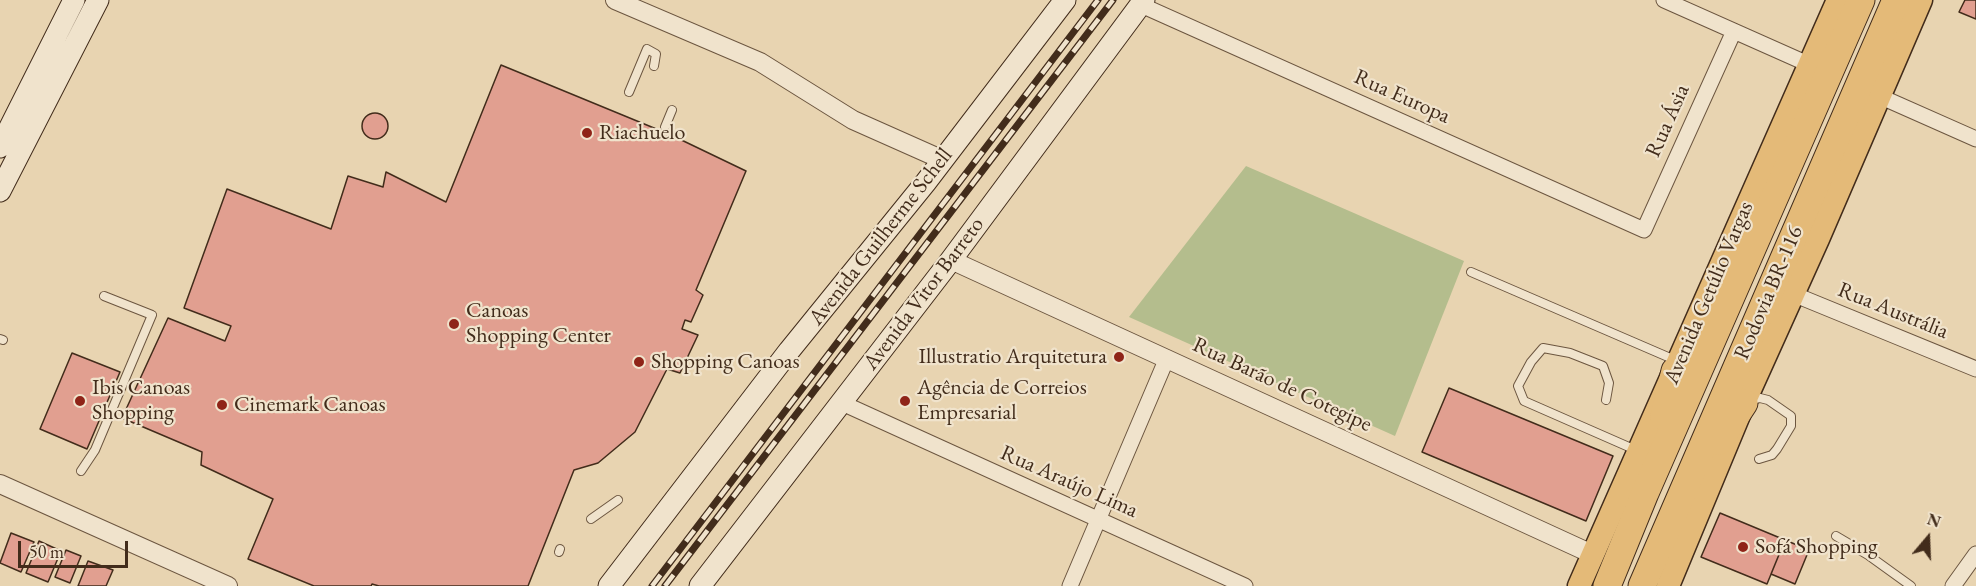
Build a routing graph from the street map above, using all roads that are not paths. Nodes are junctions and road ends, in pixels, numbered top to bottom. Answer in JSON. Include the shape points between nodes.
{"nodes":[{"id":1,"x":74,"y":0,"type":"edge"},
{"id":2,"x":98,"y":0,"type":"edge"},
{"id":3,"x":615,"y":0,"type":"edge"},
{"id":4,"x":1065,"y":0,"type":"edge"},
{"id":5,"x":1665,"y":0,"type":"edge"},
{"id":6,"x":1838,"y":0,"type":"edge"},
{"id":7,"x":1861,"y":0,"type":"edge"},
{"id":8,"x":1896,"y":0,"type":"edge"},
{"id":9,"x":1921,"y":0,"type":"edge"},
{"id":10,"x":1142,"y":2,"type":"edge"},
{"id":11,"x":1734,"y":31,"type":"junction"},
{"id":12,"x":1808,"y":64,"type":"junction"},
{"id":13,"x":654,"y":66,"type":"dead end"},
{"id":14,"x":629,"y":92,"type":"dead end"},
{"id":15,"x":1879,"y":96,"type":"junction"},
{"id":16,"x":672,"y":110,"type":"dead end"},
{"id":17,"x":665,"y":128,"type":"dead end"},
{"id":18,"x":1976,"y":139,"type":"edge"},
{"id":19,"x":0,"y":147,"type":"edge"},
{"id":20,"x":943,"y":160,"type":"junction"},
{"id":21,"x":0,"y":191,"type":"edge"},
{"id":22,"x":1644,"y":230,"type":"joint"},
{"id":23,"x":951,"y":260,"type":"junction"},
{"id":24,"x":1471,"y":272,"type":"dead end"},
{"id":25,"x":1792,"y":294,"type":"junction"},
{"id":26,"x":104,"y":296,"type":"dead end"},
{"id":27,"x":1167,"y":358,"type":"junction"},
{"id":28,"x":1677,"y":367,"type":"junction"},
{"id":29,"x":1976,"y":369,"type":"edge"},
{"id":30,"x":1606,"y":400,"type":"dead end"},
{"id":31,"x":842,"y":403,"type":"junction"},
{"id":32,"x":1743,"y":403,"type":"junction"},
{"id":33,"x":1639,"y":452,"type":"junction"},
{"id":34,"x":1759,"y":459,"type":"dead end"},
{"id":35,"x":81,"y":471,"type":"dead end"},
{"id":36,"x":0,"y":483,"type":"edge"},
{"id":37,"x":1645,"y":493,"type":"junction"},
{"id":38,"x":618,"y":500,"type":"dead end"},
{"id":39,"x":1677,"y":505,"type":"junction"},
{"id":40,"x":591,"y":519,"type":"dead end"},
{"id":41,"x":1098,"y":520,"type":"junction"},
{"id":42,"x":1836,"y":536,"type":"dead end"},
{"id":43,"x":1592,"y":554,"type":"junction"},
{"id":44,"x":1976,"y":554,"type":"edge"},
{"id":45,"x":228,"y":586,"type":"edge"},
{"id":46,"x":609,"y":586,"type":"edge"},
{"id":47,"x":700,"y":586,"type":"edge"},
{"id":48,"x":1070,"y":586,"type":"edge"},
{"id":49,"x":1245,"y":586,"type":"edge"},
{"id":50,"x":1579,"y":586,"type":"edge"},
{"id":51,"x":1607,"y":586,"type":"edge"},
{"id":52,"x":1642,"y":586,"type":"edge"},
{"id":53,"x":1669,"y":586,"type":"edge"},
{"id":54,"x":1911,"y":586,"type":"edge"},
{"id":55,"x":1953,"y":586,"type":"edge"}],
"edges":[{"from":1,"to":19,"type":"main road"},
{"from":2,"to":21,"type":"main road"},
{"from":3,"to":20,"type":"street","via":[[760,62],[853,120]]},
{"from":4,"to":20,"type":"main road","name":"Avenida Guilherme Schell"},
{"from":5,"to":11,"type":"street"},
{"from":6,"to":12,"type":"main road","name":"Avenida Getúlio Vargas"},
{"from":7,"to":37,"type":"highway","name":"Rodovia BR-116"},
{"from":8,"to":39,"type":"highway","name":"Rodovia BR-116"},
{"from":9,"to":15,"type":"main road"},
{"from":10,"to":22,"type":"street","name":"Rua Europa"},
{"from":10,"to":23,"type":"main road","name":"Avenida Vitor Barreto"},
{"from":11,"to":12,"type":"street"},
{"from":11,"to":22,"type":"street","name":"Rua Ásia"},
{"from":12,"to":28,"type":"main road","name":"Avenida Getúlio Vargas"},
{"from":13,"to":14,"type":"lane","via":[[656,54],[647,49]]},
{"from":15,"to":18,"type":"street"},
{"from":15,"to":25,"type":"main road"},
{"from":16,"to":17,"type":"lane"},
{"from":20,"to":46,"type":"main road","name":"Avenida Guilherme Schell","via":[[789,351]]},
{"from":23,"to":27,"type":"street","name":"Rua Barão de Cotegipe"},
{"from":23,"to":31,"type":"main road","name":"Avenida Vitor Barreto"},
{"from":24,"to":28,"type":"lane"},
{"from":25,"to":29,"type":"street","name":"Rua Austrália"},
{"from":25,"to":32,"type":"main road"},
{"from":26,"to":35,"type":"lane","via":[[152,315],[95,450]]},
{"from":27,"to":41,"type":"street"},
{"from":27,"to":43,"type":"street","name":"Rua Barão de Cotegipe"},
{"from":28,"to":33,"type":"main road","name":"Avenida Getúlio Vargas"},
{"from":28,"to":37,"type":"highway"},
{"from":30,"to":33,"type":"lane","via":[[1609,383],[1603,366],[1570,352],[1543,348],[1518,386],[1524,401]]},
{"from":31,"to":41,"type":"street","name":"Rua Araújo Lima"},
{"from":31,"to":47,"type":"main road","name":"Avenida Vitor Barreto"},
{"from":32,"to":34,"type":"lane","via":[[1768,399],[1791,416],[1791,426],[1777,449]]},
{"from":32,"to":39,"type":"highway"},
{"from":32,"to":53,"type":"main road"},
{"from":33,"to":43,"type":"main road","name":"Avenida Getúlio Vargas"},
{"from":36,"to":45,"type":"street"},
{"from":37,"to":51,"type":"highway","name":"Rodovia BR-116"},
{"from":38,"to":40,"type":"lane"},
{"from":39,"to":52,"type":"highway","name":"Rodovia BR-116"},
{"from":41,"to":48,"type":"street"},
{"from":41,"to":49,"type":"street","name":"Rua Araújo Lima"},
{"from":42,"to":54,"type":"lane"},
{"from":43,"to":50,"type":"main road","name":"Avenida Getúlio Vargas"},
{"from":44,"to":55,"type":"street"}]}
